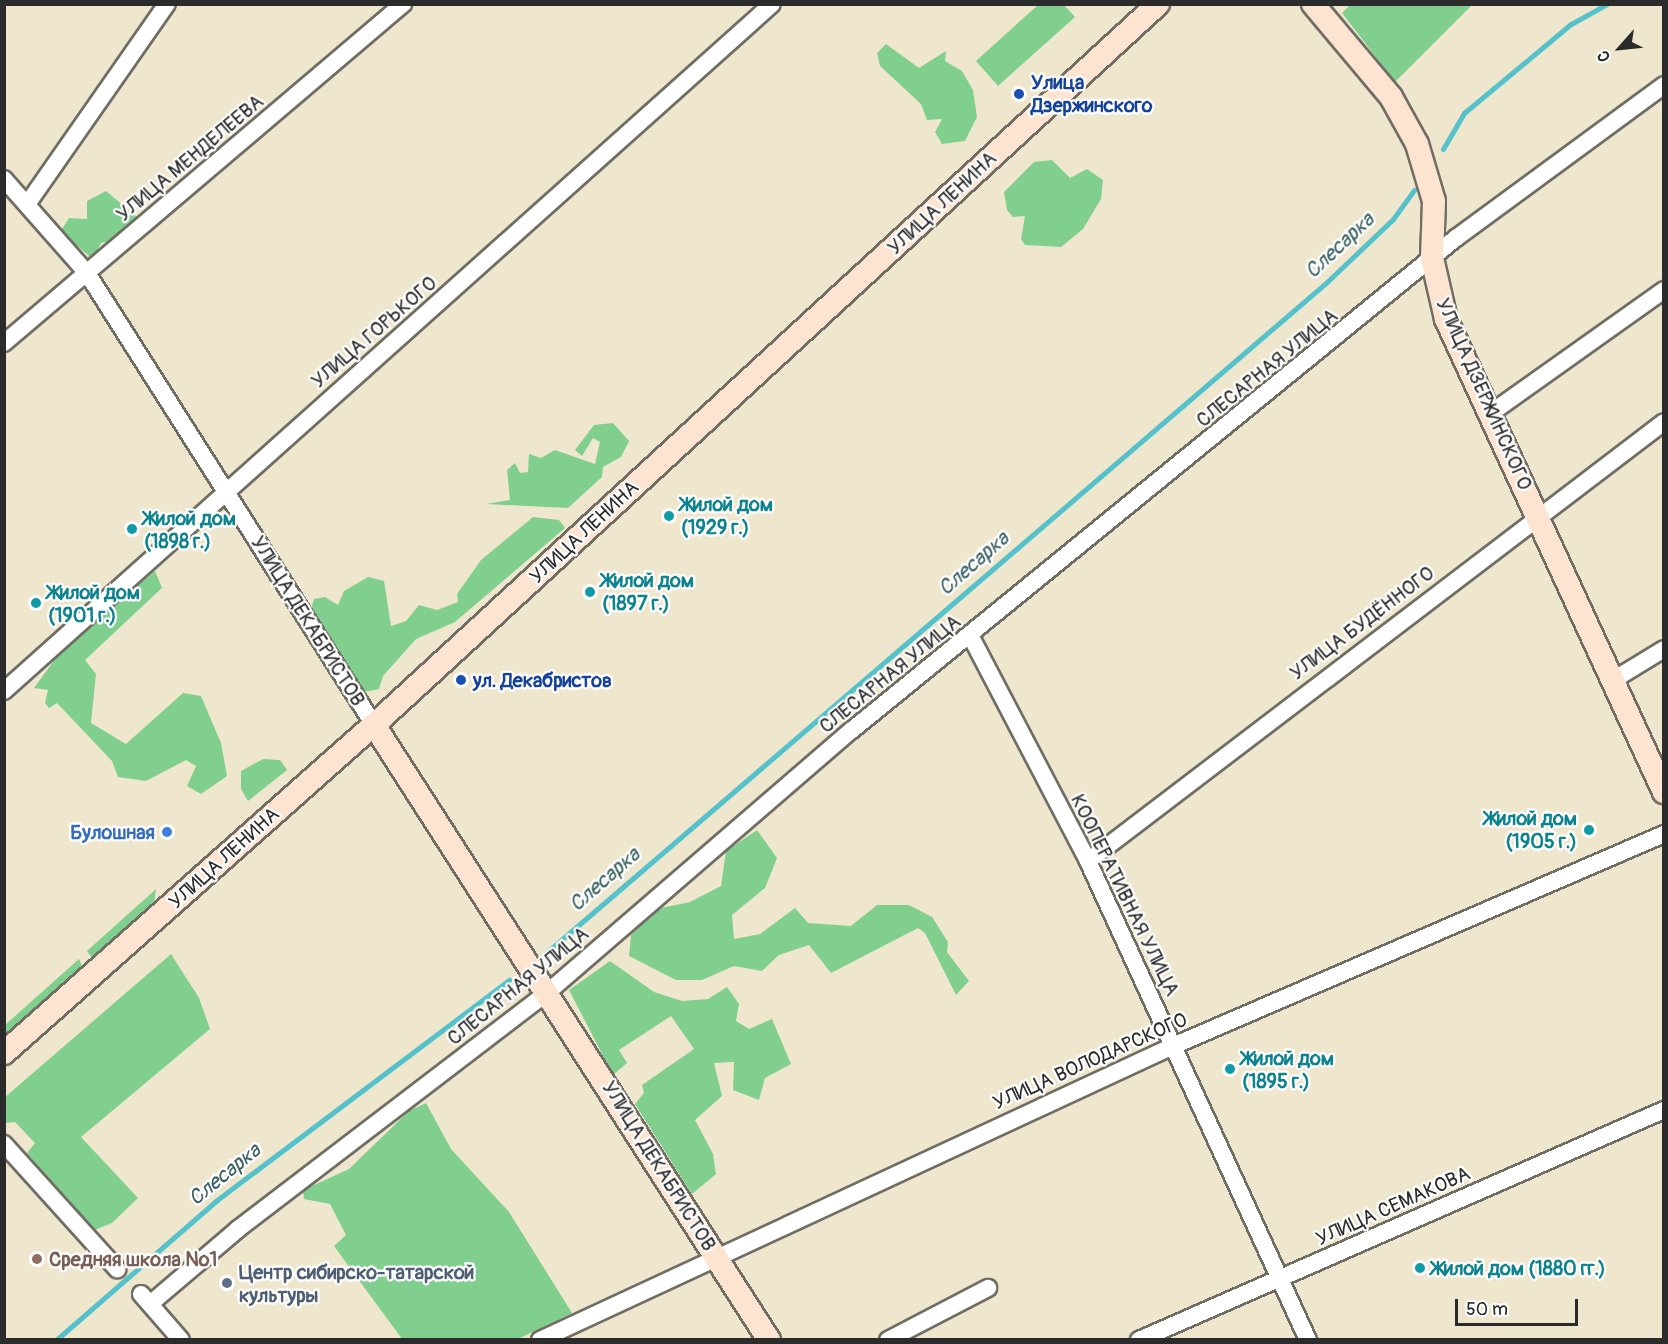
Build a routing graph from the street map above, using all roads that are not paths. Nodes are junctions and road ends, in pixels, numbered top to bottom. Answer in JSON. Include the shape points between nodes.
{"nodes":[{"id":1,"x":167,"y":4,"type":"edge"},
{"id":2,"x":403,"y":4,"type":"edge"},
{"id":3,"x":772,"y":4,"type":"edge"},
{"id":4,"x":1158,"y":4,"type":"edge"},
{"id":5,"x":1313,"y":4,"type":"edge"},
{"id":6,"x":382,"y":11,"type":"edge"},
{"id":7,"x":1664,"y":85,"type":"edge"},
{"id":8,"x":4,"y":179,"type":"edge"},
{"id":9,"x":28,"y":204,"type":"junction"},
{"id":10,"x":1432,"y":258,"type":"junction"},
{"id":11,"x":87,"y":273,"type":"junction"},
{"id":12,"x":1664,"y":290,"type":"edge"},
{"id":13,"x":4,"y":343,"type":"edge"},
{"id":14,"x":1491,"y":413,"type":"junction"},
{"id":15,"x":1664,"y":422,"type":"edge"},
{"id":16,"x":226,"y":492,"type":"junction"},
{"id":17,"x":1539,"y":515,"type":"junction"},
{"id":18,"x":971,"y":637,"type":"junction"},
{"id":19,"x":1664,"y":649,"type":"edge"},
{"id":20,"x":1615,"y":680,"type":"junction"},
{"id":21,"x":4,"y":691,"type":"edge"},
{"id":22,"x":374,"y":725,"type":"junction"},
{"id":23,"x":1664,"y":792,"type":"edge"},
{"id":24,"x":1664,"y":834,"type":"edge"},
{"id":25,"x":1088,"y":861,"type":"junction"},
{"id":26,"x":548,"y":992,"type":"junction"},
{"id":27,"x":1173,"y":1046,"type":"junction"},
{"id":28,"x":4,"y":1053,"type":"edge"},
{"id":29,"x":1664,"y":1110,"type":"edge"},
{"id":30,"x":4,"y":1144,"type":"edge"},
{"id":31,"x":716,"y":1255,"type":"junction"},
{"id":32,"x":117,"y":1269,"type":"dead end"},
{"id":33,"x":1280,"y":1279,"type":"junction"},
{"id":34,"x":988,"y":1288,"type":"dead end"},
{"id":35,"x":181,"y":1340,"type":"edge"},
{"id":36,"x":540,"y":1340,"type":"edge"},
{"id":37,"x":769,"y":1340,"type":"edge"},
{"id":38,"x":888,"y":1340,"type":"edge"},
{"id":39,"x":1139,"y":1340,"type":"edge"},
{"id":40,"x":1308,"y":1340,"type":"edge"}],
"edges":[{"from":1,"to":9,"type":"street"},
{"from":2,"to":6,"type":"street","name":"УЛИЦА МЕНДЕЛЕЕВА"},
{"from":3,"to":16,"type":"street","name":"УЛИЦА ГОРЬКОГО"},
{"from":4,"to":22,"type":"main road","name":"УЛИЦА ЛЕНИНА"},
{"from":5,"to":10,"type":"main road","name":"УЛИЦА ДЗЕРЖИНСКОГО","via":[[1391,97],[1417,144],[1434,201]]},
{"from":6,"to":11,"type":"street","name":"УЛИЦА МЕНДЕЛЕЕВА"},
{"from":7,"to":10,"type":"street","name":"СЛЕСАРНАЯ УЛИЦА"},
{"from":8,"to":9,"type":"street","name":"УЛИЦА ДЕКАБРИСТОВ"},
{"from":9,"to":11,"type":"street","name":"УЛИЦА ДЕКАБРИСТОВ"},
{"from":10,"to":14,"type":"main road","name":"УЛИЦА ДЗЕРЖИНСКОГО","via":[[1446,319]]},
{"from":10,"to":18,"type":"street","name":"СЛЕСАРНАЯ УЛИЦА"},
{"from":11,"to":13,"type":"street","name":"УЛИЦА МЕНДЕЛЕЕВА"},
{"from":11,"to":16,"type":"street","name":"УЛИЦА ДЕКАБРИСТОВ"},
{"from":12,"to":14,"type":"street"},
{"from":14,"to":17,"type":"main road","name":"УЛИЦА ДЗЕРЖИНСКОГО"},
{"from":15,"to":17,"type":"street","name":"УЛИЦА БУДЁННОГО"},
{"from":16,"to":21,"type":"street","name":"УЛИЦА ГОРЬКОГО"},
{"from":16,"to":22,"type":"street","name":"УЛИЦА ДЕКАБРИСТОВ"},
{"from":17,"to":20,"type":"main road","name":"УЛИЦА ДЗЕРЖИНСКОГО"},
{"from":17,"to":25,"type":"street","name":"УЛИЦА БУДЁННОГО"},
{"from":18,"to":25,"type":"street","name":"КООПЕРАТИВНАЯ УЛИЦА"},
{"from":18,"to":26,"type":"street","name":"СЛЕСАРНАЯ УЛИЦА","via":[[844,737]]},
{"from":19,"to":20,"type":"street"},
{"from":20,"to":23,"type":"main road","name":"УЛИЦА ДЗЕРЖИНСКОГО"},
{"from":22,"to":26,"type":"main road","name":"УЛИЦА ДЕКАБРИСТОВ"},
{"from":22,"to":28,"type":"main road","name":"УЛИЦА ЛЕНИНА"},
{"from":24,"to":27,"type":"street","name":"УЛИЦА ВОЛОДАРСКОГО"},
{"from":25,"to":27,"type":"street","name":"КООПЕРАТИВНАЯ УЛИЦА"},
{"from":26,"to":31,"type":"main road","name":"УЛИЦА ДЕКАБРИСТОВ"},
{"from":26,"to":35,"type":"street","name":"СЛЕСАРНАЯ УЛИЦА","via":[[145,1299]]},
{"from":27,"to":31,"type":"street","name":"УЛИЦА ВОЛОДАРСКОГО"},
{"from":27,"to":33,"type":"street","name":"КООПЕРАТИВНАЯ УЛИЦА"},
{"from":29,"to":33,"type":"street","name":"УЛИЦА СЕМАКОВА"},
{"from":30,"to":32,"type":"street"},
{"from":31,"to":36,"type":"street","name":"УЛИЦА ВОЛОДАРСКОГО"},
{"from":31,"to":37,"type":"main road","name":"УЛИЦА ДЕКАБРИСТОВ"},
{"from":33,"to":39,"type":"street","name":"УЛИЦА СЕМАКОВА"},
{"from":33,"to":40,"type":"street","name":"КООПЕРАТИВНАЯ УЛИЦА"},
{"from":34,"to":38,"type":"street"}]}
